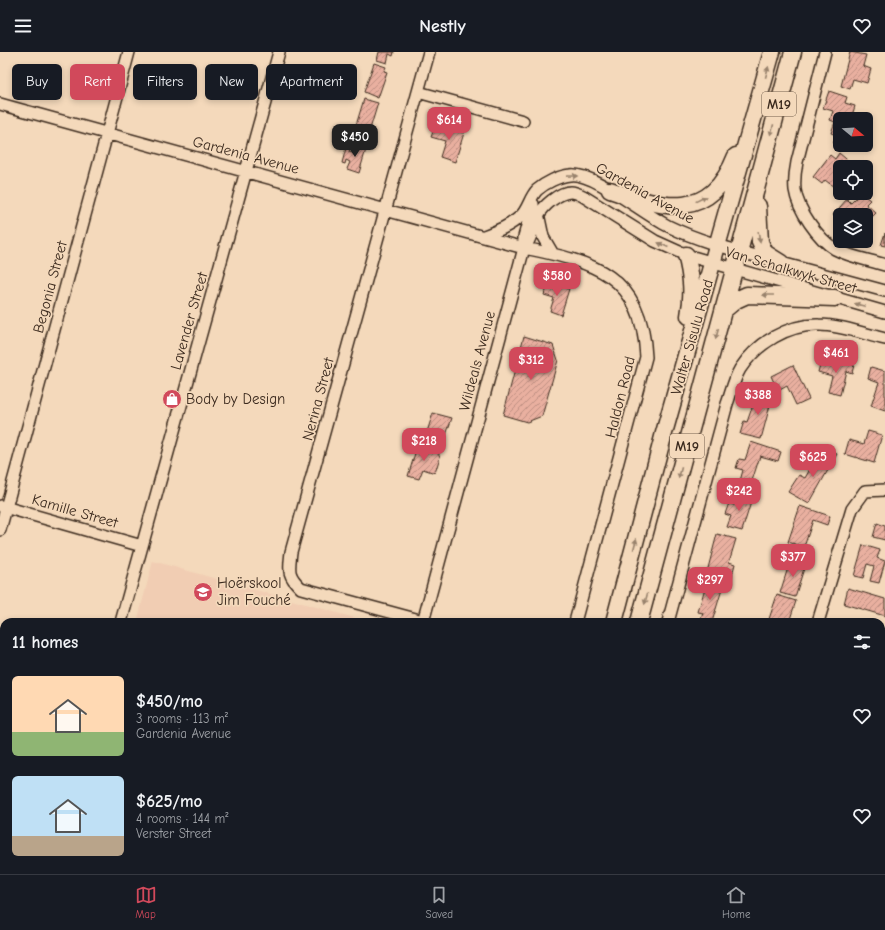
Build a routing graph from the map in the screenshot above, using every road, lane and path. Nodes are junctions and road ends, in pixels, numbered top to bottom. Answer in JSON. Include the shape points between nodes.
{"nodes":[{"id":1,"x":129,"y":52,"type":"edge"},
{"id":2,"x":279,"y":52,"type":"edge"},
{"id":3,"x":429,"y":52,"type":"edge"},
{"id":4,"x":772,"y":52,"type":"edge"},
{"id":5,"x":793,"y":52,"type":"edge"},
{"id":6,"x":825,"y":52,"type":"edge"},
{"id":7,"x":418,"y":92,"type":"junction"},
{"id":8,"x":759,"y":101,"type":"junction"},
{"id":9,"x":0,"y":104,"type":"edge"},
{"id":10,"x":523,"y":121,"type":"dead end"},
{"id":11,"x":107,"y":133,"type":"junction"},
{"id":12,"x":765,"y":157,"type":"junction"},
{"id":13,"x":247,"y":171,"type":"junction"},
{"id":14,"x":537,"y":190,"type":"junction"},
{"id":15,"x":610,"y":190,"type":"junction"},
{"id":16,"x":386,"y":209,"type":"junction"},
{"id":17,"x":539,"y":216,"type":"junction"},
{"id":18,"x":484,"y":236,"type":"junction"},
{"id":19,"x":718,"y":244,"type":"junction"},
{"id":20,"x":524,"y":248,"type":"junction"},
{"id":21,"x":740,"y":252,"type":"junction"},
{"id":22,"x":553,"y":254,"type":"junction"},
{"id":23,"x":686,"y":255,"type":"junction"},
{"id":24,"x":712,"y":263,"type":"junction"},
{"id":25,"x":781,"y":263,"type":"junction"},
{"id":26,"x":885,"y":265,"type":"edge"},
{"id":27,"x":735,"y":269,"type":"junction"},
{"id":28,"x":885,"y":291,"type":"edge"},
{"id":29,"x":835,"y":298,"type":"junction"},
{"id":30,"x":724,"y":310,"type":"junction"},
{"id":31,"x":885,"y":312,"type":"edge"},
{"id":32,"x":885,"y":339,"type":"edge"},
{"id":33,"x":664,"y":433,"type":"junction"},
{"id":34,"x":885,"y":490,"type":"edge"},
{"id":35,"x":3,"y":507,"type":"edge"},
{"id":36,"x":0,"y":530,"type":"edge"},
{"id":37,"x":142,"y":546,"type":"junction"},
{"id":38,"x":122,"y":618,"type":"edge"},
{"id":39,"x":409,"y":618,"type":"edge"},
{"id":40,"x":424,"y":618,"type":"edge"},
{"id":41,"x":576,"y":618,"type":"edge"},
{"id":42,"x":615,"y":618,"type":"edge"},
{"id":43,"x":640,"y":618,"type":"edge"},
{"id":44,"x":669,"y":618,"type":"edge"},
{"id":45,"x":821,"y":618,"type":"edge"}],
"edges":[{"from":1,"to":11,"type":"street","name":"Begonia Street"},
{"from":2,"to":13,"type":"street","name":"Lavender Street"},
{"from":3,"to":7,"type":"street","name":"Nerina Street"},
{"from":8,"to":4,"type":"highway","name":"Walter Sisulu Road","number":"M19","one_way":true},
{"from":5,"to":12,"type":"highway","name":"Walter Sisulu Road","number":"M19","one_way":true},
{"from":6,"to":26,"type":"street","via":[[797,162],[794,178],[796,192],[807,219],[826,244]]},
{"from":7,"to":10,"type":"street"},
{"from":7,"to":16,"type":"street","name":"Nerina Street"},
{"from":15,"to":8,"type":"highway","one_way":true,"via":[[678,206],[692,204],[711,194],[719,188],[734,162]]},
{"from":8,"to":19,"type":"highway","name":"Walter Sisulu Road","number":"M19"},
{"from":9,"to":11,"type":"street","name":"Gardenia Avenue"},
{"from":11,"to":13,"type":"street","name":"Gardenia Avenue"},
{"from":11,"to":35,"type":"street","name":"Begonia Street"},
{"from":12,"to":21,"type":"highway","name":"Walter Sisulu Road","number":"M19"},
{"from":12,"to":25,"type":"highway","one_way":true,"via":[[758,207],[760,242],[765,253]]},
{"from":13,"to":16,"type":"street","name":"Gardenia Avenue"},
{"from":13,"to":37,"type":"street","name":"Lavender Street"},
{"from":14,"to":15,"type":"street","name":"Gardenia Avenue","one_way":true,"via":[[560,177],[571,175],[590,179]]},
{"from":14,"to":18,"type":"street","name":"Gardenia Avenue","via":[[521,215],[506,227]]},
{"from":14,"to":20,"type":"street","via":[[524,237]]},
{"from":15,"to":19,"type":"street","name":"Gardenia Avenue","via":[[668,226]]},
{"from":16,"to":18,"type":"street","name":"Gardenia Avenue"},
{"from":16,"to":39,"type":"street","name":"Nerina Street","via":[[289,570],[292,579],[301,588]]},
{"from":17,"to":20,"type":"street","via":[[531,239]]},
{"from":17,"to":22,"type":"street","via":[[543,236]]},
{"from":23,"to":17,"type":"street","one_way":true,"via":[[642,233],[583,196],[571,192],[556,198]]},
{"from":18,"to":20,"type":"street","name":"Gardenia Avenue"},
{"from":19,"to":21,"type":"street","name":"Gardenia Avenue"},
{"from":19,"to":24,"type":"highway","name":"Walter Sisulu Road","number":"M19"},
{"from":20,"to":22,"type":"street","name":"Haldon Road"},
{"from":20,"to":40,"type":"street","name":"Wildeals Avenue"},
{"from":21,"to":25,"type":"street","name":"Van Schalkwyk Street"},
{"from":21,"to":27,"type":"highway","name":"Walter Sisulu Road","number":"M19"},
{"from":22,"to":41,"type":"street","name":"Haldon Road","via":[[590,264],[626,291],[638,311],[646,343],[646,357],[638,392]]},
{"from":23,"to":24,"type":"street"},
{"from":23,"to":33,"type":"highway","via":[[692,282],[690,307]]},
{"from":24,"to":27,"type":"street","name":"Van Schalkwyk Street"},
{"from":24,"to":33,"type":"highway","name":"Walter Sisulu Road","number":"M19"},
{"from":25,"to":28,"type":"street","name":"Van Schalkwyk Street"},
{"from":27,"to":29,"type":"street","name":"Van Schalkwyk Street"},
{"from":27,"to":30,"type":"highway","name":"Walter Sisulu Road","number":"M19"},
{"from":29,"to":30,"type":"highway","one_way":true,"via":[[747,295]]},
{"from":31,"to":29,"type":"street","name":"Van Schalkwyk Street","one_way":true},
{"from":30,"to":43,"type":"highway","name":"Walter Sisulu Road","number":"M19","one_way":true},
{"from":32,"to":44,"type":"street","via":[[840,328],[802,326],[777,335],[758,348],[739,370],[727,404]]},
{"from":42,"to":33,"type":"highway","name":"Walter Sisulu Road","number":"M19","one_way":true},
{"from":34,"to":45,"type":"street","via":[[864,491],[852,509]]},
{"from":35,"to":36,"type":"street","name":"Begonia Street"},
{"from":35,"to":37,"type":"street","name":"Kamille Street"},
{"from":37,"to":38,"type":"street","name":"Lavender Street"}]}
